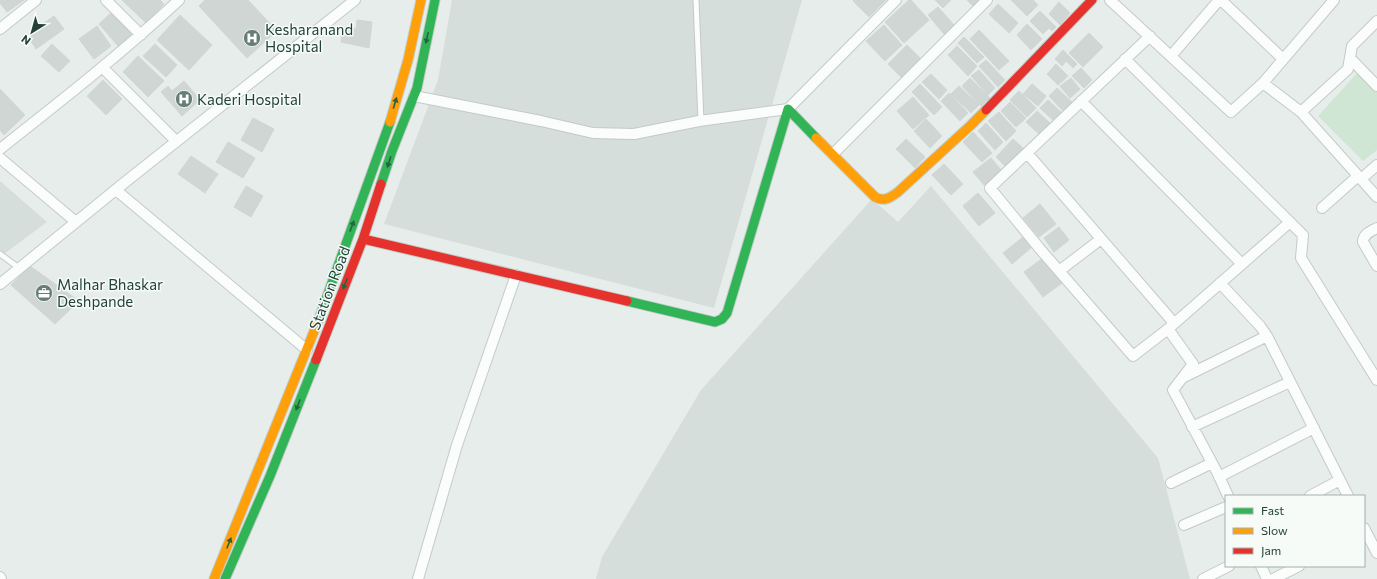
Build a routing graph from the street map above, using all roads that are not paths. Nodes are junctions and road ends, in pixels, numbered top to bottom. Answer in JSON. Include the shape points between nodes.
{"nodes":[{"id":1,"x":36,"y":0,"type":"edge"},
{"id":2,"x":106,"y":0,"type":"edge"},
{"id":3,"x":179,"y":0,"type":"edge"},
{"id":4,"x":354,"y":0,"type":"edge"},
{"id":5,"x":421,"y":0,"type":"edge"},
{"id":6,"x":435,"y":0,"type":"edge"},
{"id":7,"x":696,"y":0,"type":"edge"},
{"id":8,"x":896,"y":0,"type":"edge"},
{"id":9,"x":987,"y":0,"type":"edge"},
{"id":10,"x":1092,"y":0,"type":"edge"},
{"id":11,"x":1110,"y":0,"type":"edge"},
{"id":12,"x":1220,"y":0,"type":"edge"},
{"id":13,"x":1334,"y":0,"type":"edge"},
{"id":14,"x":1377,"y":21,"type":"edge"},
{"id":15,"x":2,"y":23,"type":"edge"},
{"id":16,"x":141,"y":35,"type":"junction"},
{"id":17,"x":1150,"y":36,"type":"junction"},
{"id":18,"x":1171,"y":56,"type":"junction"},
{"id":19,"x":1350,"y":58,"type":"junction"},
{"id":20,"x":1125,"y":59,"type":"junction"},
{"id":21,"x":1283,"y":59,"type":"junction"},
{"id":22,"x":103,"y":68,"type":"junction"},
{"id":23,"x":1263,"y":83,"type":"junction"},
{"id":24,"x":1377,"y":86,"type":"edge"},
{"id":25,"x":414,"y":96,"type":"junction"},
{"id":26,"x":1081,"y":101,"type":"junction"},
{"id":27,"x":788,"y":109,"type":"junction"},
{"id":28,"x":1301,"y":112,"type":"junction"},
{"id":29,"x":701,"y":121,"type":"junction"},
{"id":30,"x":176,"y":142,"type":"junction"},
{"id":31,"x":0,"y":149,"type":"edge"},
{"id":32,"x":1027,"y":153,"type":"junction"},
{"id":33,"x":833,"y":154,"type":"junction"},
{"id":34,"x":0,"y":158,"type":"edge"},
{"id":35,"x":1377,"y":165,"type":"edge"},
{"id":36,"x":1360,"y":178,"type":"junction"},
{"id":37,"x":116,"y":190,"type":"junction"},
{"id":38,"x":1377,"y":197,"type":"edge"},
{"id":39,"x":1322,"y":208,"type":"dead end"},
{"id":40,"x":76,"y":222,"type":"junction"},
{"id":41,"x":1290,"y":222,"type":"junction"},
{"id":42,"x":1377,"y":228,"type":"edge"},
{"id":43,"x":363,"y":239,"type":"junction"},
{"id":44,"x":1101,"y":239,"type":"junction"},
{"id":45,"x":0,"y":254,"type":"edge"},
{"id":46,"x":1242,"y":264,"type":"junction"},
{"id":47,"x":1377,"y":266,"type":"edge"},
{"id":48,"x":19,"y":268,"type":"junction"},
{"id":49,"x":1059,"y":272,"type":"junction"},
{"id":50,"x":516,"y":275,"type":"junction"},
{"id":51,"x":1220,"y":283,"type":"junction"},
{"id":52,"x":0,"y":284,"type":"edge"},
{"id":53,"x":1171,"y":326,"type":"junction"},
{"id":54,"x":1268,"y":336,"type":"junction"},
{"id":55,"x":307,"y":350,"type":"junction"},
{"id":56,"x":1182,"y":378,"type":"junction"},
{"id":57,"x":1377,"y":380,"type":"edge"},
{"id":58,"x":1290,"y":382,"type":"junction"},
{"id":59,"x":1192,"y":427,"type":"junction"},
{"id":60,"x":1314,"y":428,"type":"junction"},
{"id":61,"x":1212,"y":464,"type":"junction"},
{"id":62,"x":1219,"y":477,"type":"junction"},
{"id":63,"x":1340,"y":480,"type":"junction"},
{"id":64,"x":1171,"y":483,"type":"dead end"},
{"id":65,"x":1228,"y":495,"type":"edge"},
{"id":66,"x":1312,"y":495,"type":"edge"},
{"id":67,"x":1348,"y":495,"type":"edge"},
{"id":68,"x":1225,"y":507,"type":"edge"},
{"id":69,"x":1184,"y":525,"type":"dead end"},
{"id":70,"x":1365,"y":532,"type":"edge"},
{"id":71,"x":1377,"y":553,"type":"edge"},
{"id":72,"x":1227,"y":567,"type":"edge"},
{"id":73,"x":1261,"y":567,"type":"edge"},
{"id":74,"x":1297,"y":567,"type":"edge"},
{"id":75,"x":214,"y":579,"type":"edge"},
{"id":76,"x":225,"y":579,"type":"edge"},
{"id":77,"x":418,"y":579,"type":"edge"},
{"id":78,"x":1203,"y":579,"type":"edge"},
{"id":79,"x":1267,"y":579,"type":"edge"},
{"id":80,"x":1272,"y":579,"type":"edge"}],
"edges":[{"from":1,"to":15,"type":"street"},
{"from":2,"to":16,"type":"street"},
{"from":3,"to":16,"type":"street"},
{"from":4,"to":30,"type":"street"},
{"from":55,"to":5,"type":"main road","name":"Station Road","one_way":true,"via":[[391,118],[408,60]]},
{"from":6,"to":25,"type":"main road","name":"Station Road","one_way":true},
{"from":7,"to":29,"type":"lane"},
{"from":8,"to":27,"type":"street"},
{"from":9,"to":33,"type":"street"},
{"from":10,"to":33,"type":"main road","via":[[971,125],[889,199],[879,200],[875,197]]},
{"from":11,"to":17,"type":"street"},
{"from":12,"to":18,"type":"street"},
{"from":12,"to":21,"type":"street"},
{"from":13,"to":21,"type":"street"},
{"from":14,"to":19,"type":"street","via":[[1352,46]]},
{"from":16,"to":22,"type":"street"},
{"from":17,"to":18,"type":"street"},
{"from":17,"to":20,"type":"street"},
{"from":18,"to":23,"type":"street","via":[[1232,112]]},
{"from":19,"to":24,"type":"street"},
{"from":19,"to":28,"type":"street","via":[[1348,69]]},
{"from":20,"to":26,"type":"street"},
{"from":20,"to":41,"type":"street"},
{"from":21,"to":23,"type":"street"},
{"from":22,"to":30,"type":"street"},
{"from":22,"to":31,"type":"street"},
{"from":23,"to":28,"type":"street"},
{"from":25,"to":29,"type":"street","via":[[593,133],[634,134]]},
{"from":25,"to":43,"type":"main road","name":"Station Road","one_way":true,"via":[[392,151]]},
{"from":26,"to":32,"type":"street"},
{"from":26,"to":46,"type":"street"},
{"from":27,"to":29,"type":"street"},
{"from":27,"to":33,"type":"main road"},
{"from":27,"to":50,"type":"main road","via":[[727,312],[720,321],[714,322]]},
{"from":28,"to":36,"type":"street"},
{"from":30,"to":37,"type":"street"},
{"from":32,"to":44,"type":"street"},
{"from":32,"to":49,"type":"street","via":[[990,188]]},
{"from":34,"to":40,"type":"street"},
{"from":35,"to":36,"type":"street"},
{"from":36,"to":38,"type":"street"},
{"from":36,"to":39,"type":"street"},
{"from":37,"to":40,"type":"street"},
{"from":37,"to":55,"type":"street"},
{"from":40,"to":48,"type":"street"},
{"from":41,"to":46,"type":"street"},
{"from":41,"to":57,"type":"street","via":[[1303,235],[1301,258]]},
{"from":42,"to":47,"type":"street","via":[[1366,235],[1363,242]]},
{"from":43,"to":50,"type":"main road"},
{"from":43,"to":76,"type":"main road","name":"Station Road","one_way":true,"via":[[270,476]]},
{"from":44,"to":49,"type":"street"},
{"from":44,"to":53,"type":"street"},
{"from":45,"to":48,"type":"lane"},
{"from":46,"to":51,"type":"street"},
{"from":48,"to":52,"type":"street"},
{"from":49,"to":53,"type":"street","via":[[1133,356]]},
{"from":50,"to":77,"type":"street","via":[[457,445]]},
{"from":51,"to":53,"type":"street"},
{"from":51,"to":54,"type":"street"},
{"from":53,"to":56,"type":"street","via":[[1193,364]]},
{"from":54,"to":56,"type":"street"},
{"from":54,"to":58,"type":"street"},
{"from":75,"to":55,"type":"main road","name":"Station Road","one_way":true},
{"from":56,"to":59,"type":"street","via":[[1173,390]]},
{"from":58,"to":59,"type":"street"},
{"from":58,"to":60,"type":"street"},
{"from":59,"to":61,"type":"street"},
{"from":60,"to":62,"type":"street"},
{"from":60,"to":63,"type":"street"},
{"from":61,"to":62,"type":"street"},
{"from":61,"to":64,"type":"street"},
{"from":62,"to":65,"type":"street"},
{"from":63,"to":66,"type":"street"},
{"from":63,"to":67,"type":"street"},
{"from":68,"to":69,"type":"street"},
{"from":70,"to":71,"type":"street"},
{"from":72,"to":78,"type":"street"},
{"from":73,"to":79,"type":"street"},
{"from":74,"to":80,"type":"street"}]}
